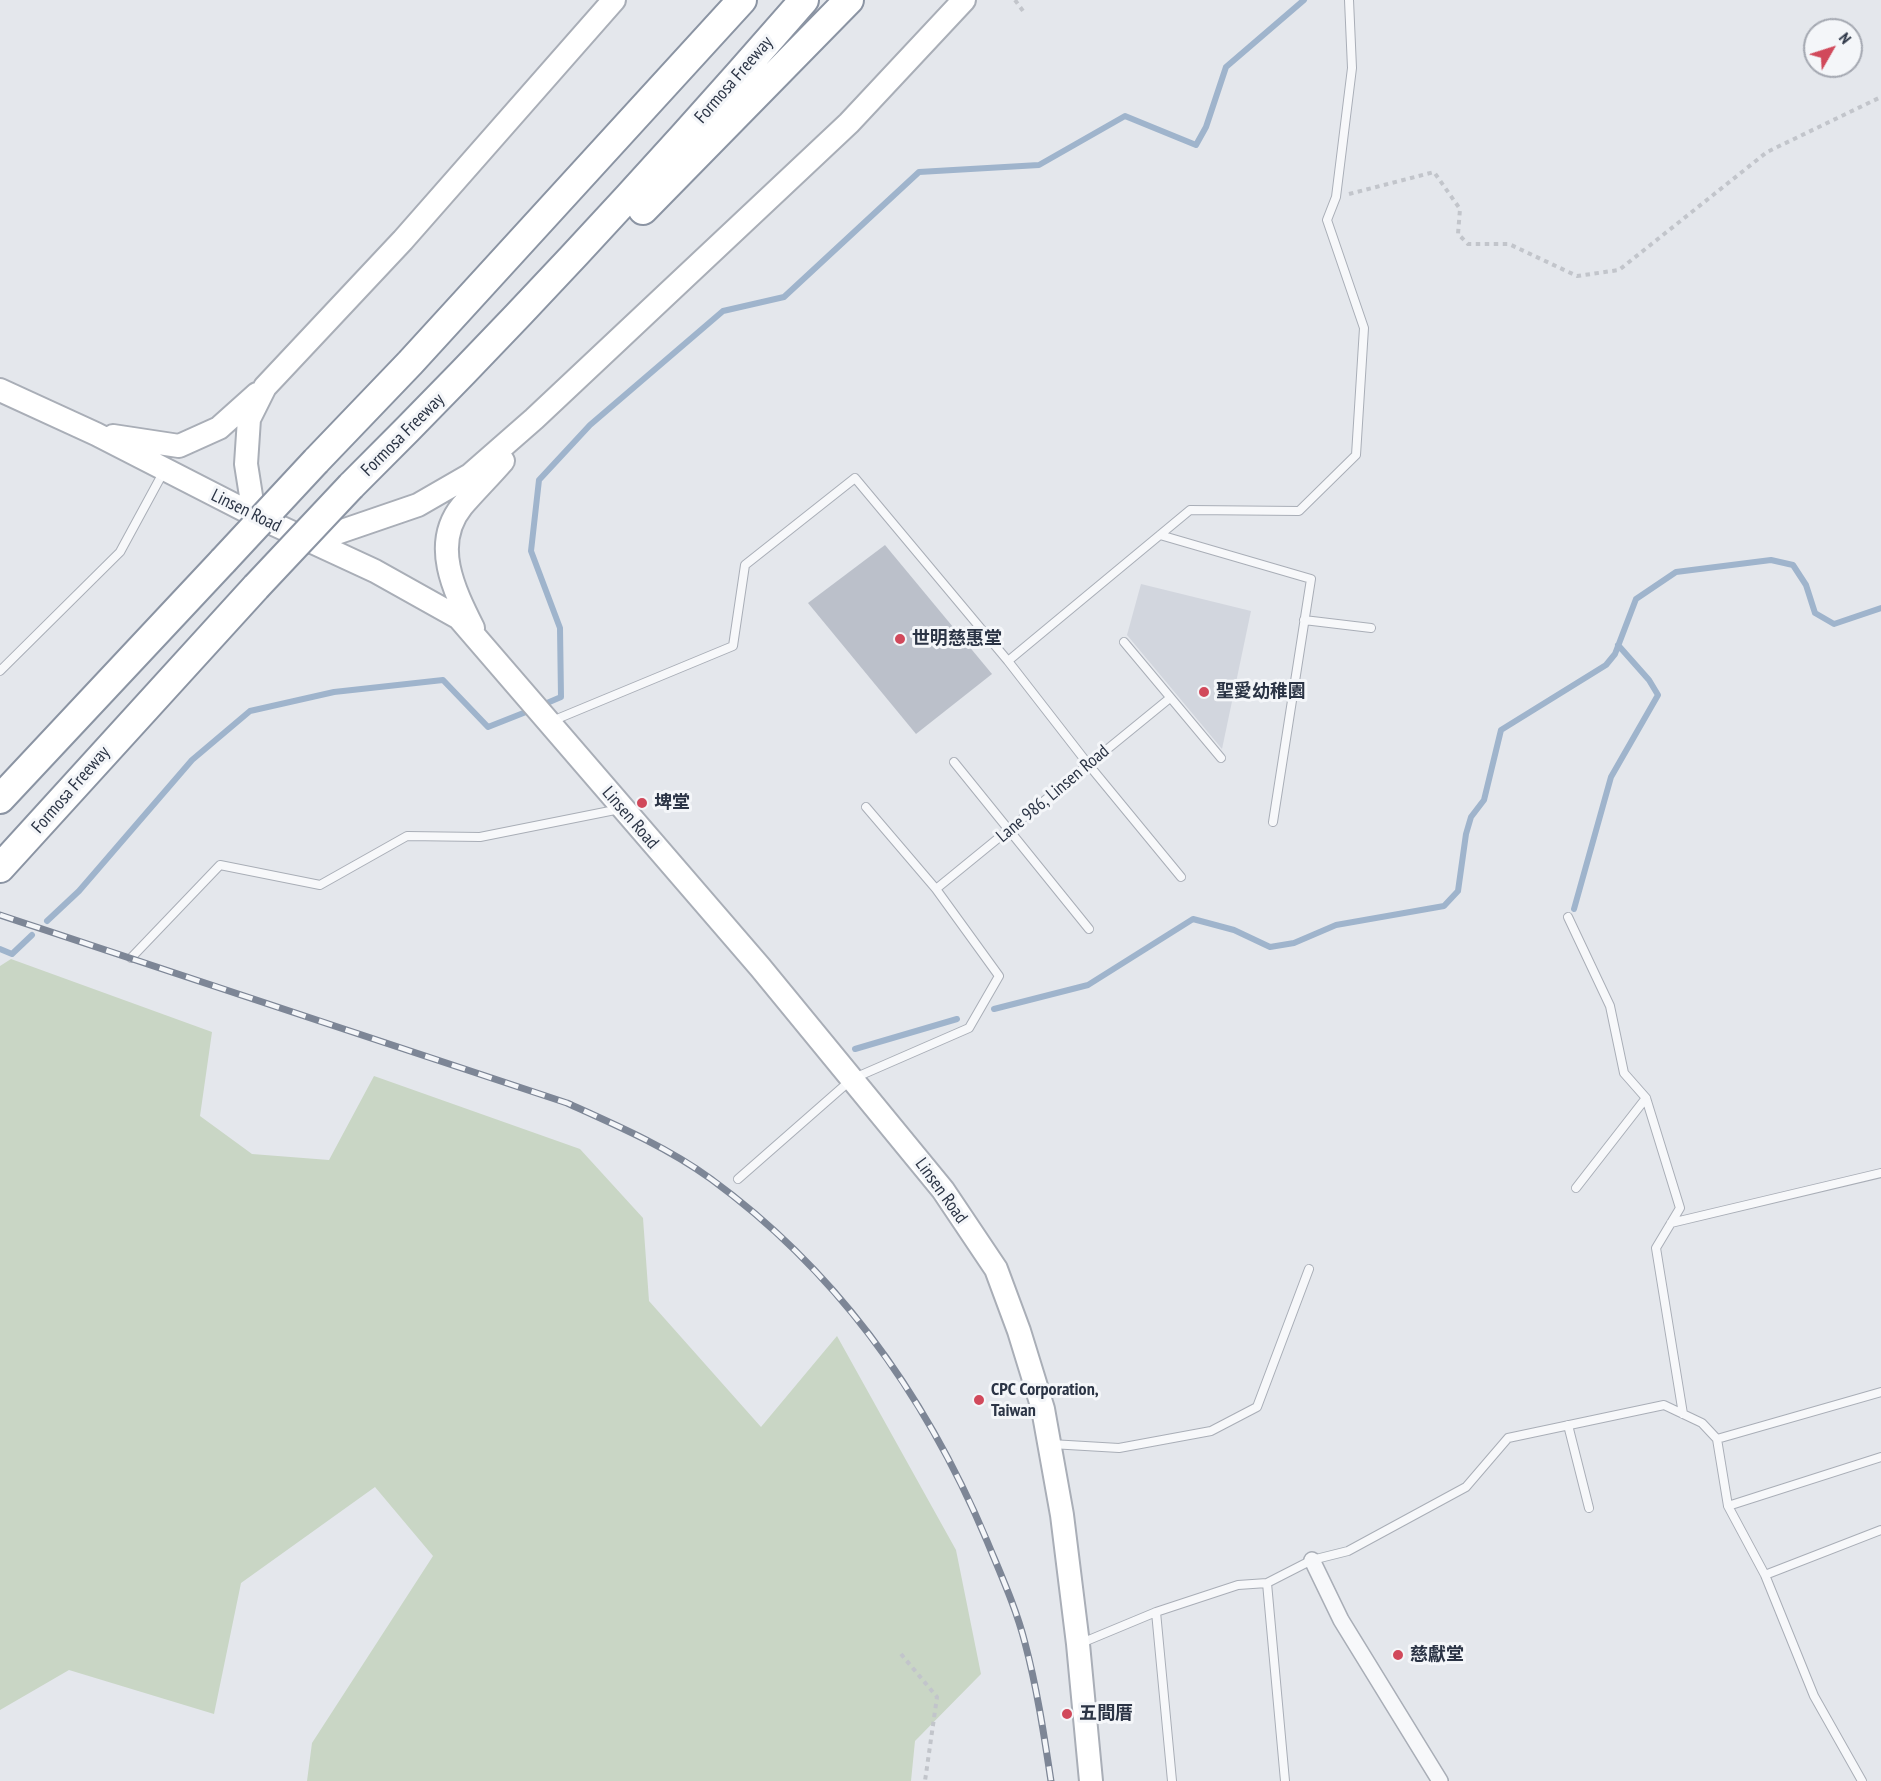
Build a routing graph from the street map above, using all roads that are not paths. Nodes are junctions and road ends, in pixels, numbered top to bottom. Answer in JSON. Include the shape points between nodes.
{"nodes":[{"id":1,"x":614,"y":0,"type":"edge"},
{"id":2,"x":742,"y":0,"type":"edge"},
{"id":3,"x":804,"y":0,"type":"edge"},
{"id":4,"x":849,"y":0,"type":"edge"},
{"id":5,"x":964,"y":0,"type":"edge"},
{"id":6,"x":1349,"y":0,"type":"edge"},
{"id":7,"x":265,"y":387,"type":"junction"},
{"id":8,"x":450,"y":388,"type":"junction"},
{"id":9,"x":0,"y":390,"type":"edge"},
{"id":10,"x":534,"y":419,"type":"junction"},
{"id":11,"x":96,"y":434,"type":"junction"},
{"id":12,"x":165,"y":470,"type":"junction"},
{"id":13,"x":254,"y":515,"type":"junction"},
{"id":14,"x":1161,"y":535,"type":"junction"},
{"id":15,"x":310,"y":542,"type":"junction"},
{"id":16,"x":1305,"y":620,"type":"junction"},
{"id":17,"x":1371,"y":628,"type":"dead end"},
{"id":18,"x":477,"y":638,"type":"junction"},
{"id":19,"x":1124,"y":642,"type":"dead end"},
{"id":20,"x":1008,"y":661,"type":"junction"},
{"id":21,"x":0,"y":671,"type":"edge"},
{"id":22,"x":1170,"y":698,"type":"junction"},
{"id":23,"x":545,"y":720,"type":"junction"},
{"id":24,"x":1221,"y":758,"type":"dead end"},
{"id":25,"x":954,"y":762,"type":"dead end"},
{"id":26,"x":1088,"y":765,"type":"junction"},
{"id":27,"x":0,"y":799,"type":"edge"},
{"id":28,"x":866,"y":807,"type":"dead end"},
{"id":29,"x":622,"y":808,"type":"junction"},
{"id":30,"x":1273,"y":822,"type":"dead end"},
{"id":31,"x":1009,"y":831,"type":"junction"},
{"id":32,"x":0,"y":868,"type":"edge"},
{"id":33,"x":1181,"y":877,"type":"dead end"},
{"id":34,"x":936,"y":889,"type":"junction"},
{"id":35,"x":1568,"y":917,"type":"dead end"},
{"id":36,"x":1089,"y":929,"type":"dead end"},
{"id":37,"x":131,"y":958,"type":"dead end"},
{"id":38,"x":852,"y":1079,"type":"junction"},
{"id":39,"x":1646,"y":1098,"type":"junction"},
{"id":40,"x":1881,"y":1173,"type":"edge"},
{"id":41,"x":738,"y":1179,"type":"dead end"},
{"id":42,"x":1576,"y":1188,"type":"dead end"},
{"id":43,"x":1671,"y":1223,"type":"junction"},
{"id":44,"x":1309,"y":1269,"type":"dead end"},
{"id":45,"x":1881,"y":1392,"type":"edge"},
{"id":46,"x":1683,"y":1414,"type":"junction"},
{"id":47,"x":1568,"y":1425,"type":"junction"},
{"id":48,"x":1717,"y":1439,"type":"junction"},
{"id":49,"x":1049,"y":1444,"type":"junction"},
{"id":50,"x":1881,"y":1457,"type":"edge"},
{"id":51,"x":1728,"y":1506,"type":"junction"},
{"id":52,"x":1589,"y":1508,"type":"dead end"},
{"id":53,"x":1881,"y":1530,"type":"edge"},
{"id":54,"x":1312,"y":1560,"type":"junction"},
{"id":55,"x":1765,"y":1575,"type":"junction"},
{"id":56,"x":1267,"y":1583,"type":"junction"},
{"id":57,"x":1156,"y":1612,"type":"junction"},
{"id":58,"x":1078,"y":1644,"type":"junction"},
{"id":59,"x":1091,"y":1781,"type":"edge"},
{"id":60,"x":1172,"y":1781,"type":"edge"},
{"id":61,"x":1285,"y":1781,"type":"edge"},
{"id":62,"x":1440,"y":1781,"type":"edge"},
{"id":63,"x":1862,"y":1781,"type":"edge"}],
"edges":[{"from":1,"to":7,"type":"street","via":[[403,240]]},
{"from":2,"to":27,"type":"highway","bridge":true,"via":[[410,363]]},
{"from":3,"to":8,"type":"highway","name":"Formosa Freeway","via":[[710,108]]},
{"from":4,"to":8,"type":"highway","via":[[619,234]]},
{"from":5,"to":10,"type":"street","via":[[849,123]]},
{"from":6,"to":14,"type":"lane","via":[[1352,68],[1336,197],[1327,220],[1364,328],[1356,455],[1299,511],[1190,510]]},
{"from":7,"to":11,"type":"street","via":[[219,428],[179,446]]},
{"from":7,"to":13,"type":"street","via":[[249,419],[246,464]]},
{"from":8,"to":32,"type":"highway","name":"Formosa Freeway","bridge":true,"via":[[256,586]]},
{"from":9,"to":11,"type":"street","name":"Linsen Road"},
{"from":10,"to":15,"type":"street","via":[[470,475],[418,505]]},
{"from":10,"to":18,"type":"street","via":[[518,444],[460,508],[445,546],[454,590]]},
{"from":11,"to":12,"type":"street","name":"Linsen Road"},
{"from":12,"to":13,"type":"street","name":"Linsen Road"},
{"from":12,"to":21,"type":"lane","via":[[120,552]]},
{"from":13,"to":15,"type":"street","name":"Linsen Road"},
{"from":14,"to":16,"type":"lane","via":[[1311,579]]},
{"from":14,"to":20,"type":"lane"},
{"from":15,"to":18,"type":"street","name":"Linsen Road","via":[[375,571],[459,618]]},
{"from":16,"to":17,"type":"lane"},
{"from":16,"to":30,"type":"lane"},
{"from":18,"to":23,"type":"street","name":"Linsen Road"},
{"from":19,"to":22,"type":"lane"},
{"from":20,"to":23,"type":"lane","via":[[855,478],[745,565],[733,646]]},
{"from":20,"to":26,"type":"lane"},
{"from":22,"to":24,"type":"lane"},
{"from":22,"to":26,"type":"lane","name":"Lane 986, Linsen Road"},
{"from":23,"to":29,"type":"street","name":"Linsen Road"},
{"from":25,"to":31,"type":"lane"},
{"from":26,"to":31,"type":"lane","name":"Lane 986, Linsen Road"},
{"from":26,"to":33,"type":"lane"},
{"from":28,"to":34,"type":"lane"},
{"from":29,"to":37,"type":"lane","via":[[480,837],[407,836],[320,885],[220,866]]},
{"from":29,"to":38,"type":"street","name":"Linsen Road"},
{"from":31,"to":34,"type":"lane","name":"Lane 986, Linsen Road"},
{"from":31,"to":36,"type":"lane"},
{"from":34,"to":38,"type":"lane","via":[[999,976],[969,1028]]},
{"from":35,"to":39,"type":"lane","via":[[1610,1006],[1623,1073]]},
{"from":38,"to":41,"type":"lane"},
{"from":38,"to":49,"type":"street","name":"Linsen Road","via":[[943,1190],[996,1269],[1043,1409]]},
{"from":39,"to":42,"type":"lane"},
{"from":39,"to":43,"type":"lane","via":[[1680,1208]]},
{"from":40,"to":43,"type":"lane"},
{"from":43,"to":46,"type":"lane","via":[[1656,1248]]},
{"from":44,"to":49,"type":"lane","via":[[1257,1407],[1211,1431],[1119,1448]]},
{"from":45,"to":48,"type":"lane"},
{"from":46,"to":47,"type":"lane","via":[[1664,1405]]},
{"from":46,"to":48,"type":"lane","via":[[1702,1423]]},
{"from":47,"to":52,"type":"lane"},
{"from":47,"to":54,"type":"lane","via":[[1508,1438],[1466,1488],[1348,1551]]},
{"from":48,"to":51,"type":"lane"},
{"from":49,"to":58,"type":"street","name":"Linsen Road"},
{"from":50,"to":51,"type":"lane"},
{"from":51,"to":55,"type":"lane"},
{"from":53,"to":55,"type":"lane"},
{"from":54,"to":56,"type":"lane"},
{"from":54,"to":62,"type":"street","via":[[1341,1620]]},
{"from":55,"to":63,"type":"lane","via":[[1814,1696]]},
{"from":56,"to":57,"type":"lane","via":[[1238,1585]]},
{"from":56,"to":61,"type":"lane"},
{"from":57,"to":58,"type":"lane"},
{"from":57,"to":60,"type":"lane"},
{"from":58,"to":59,"type":"street","name":"Linsen Road"}]}
